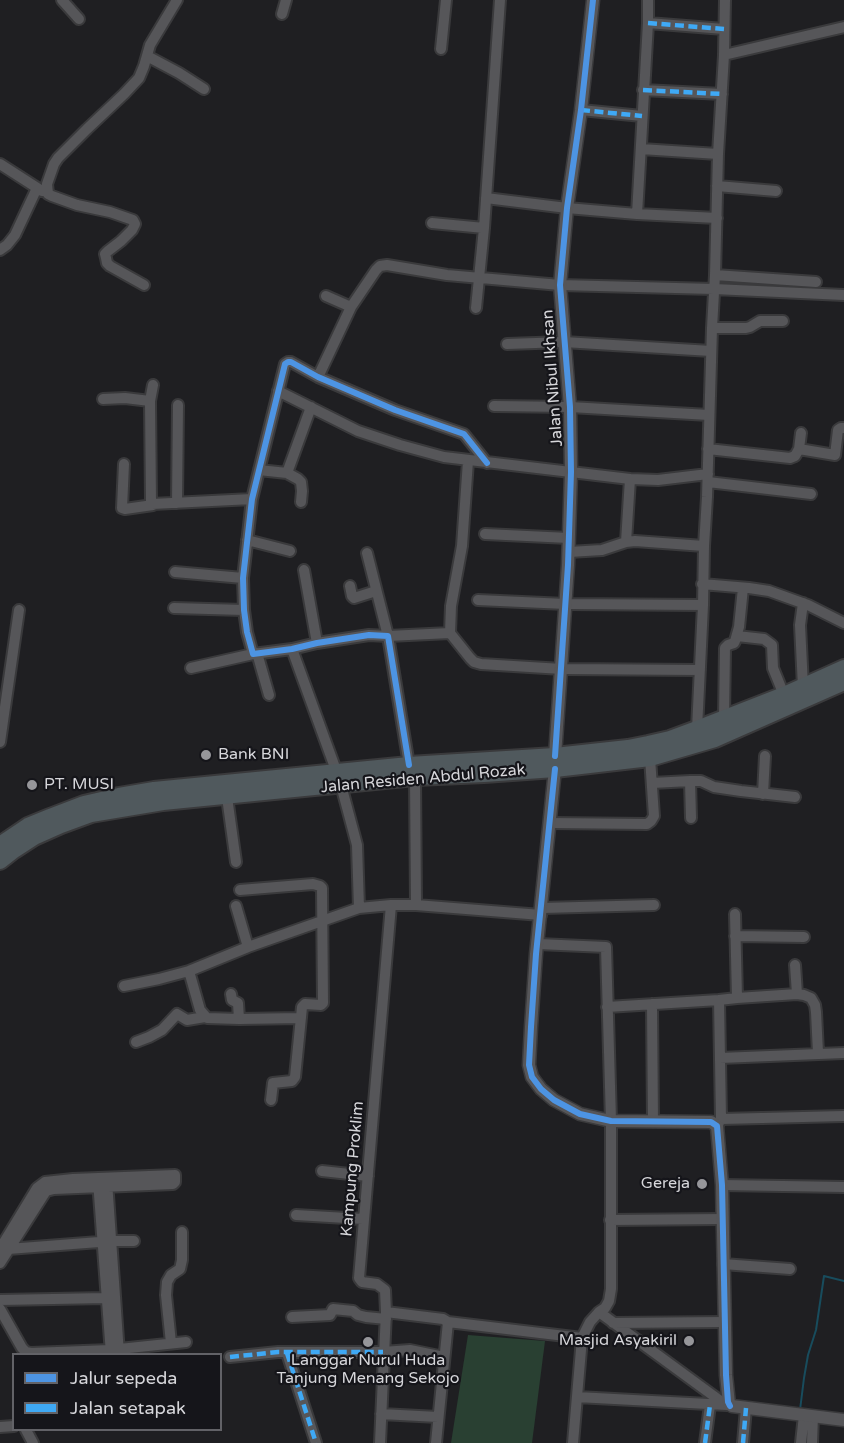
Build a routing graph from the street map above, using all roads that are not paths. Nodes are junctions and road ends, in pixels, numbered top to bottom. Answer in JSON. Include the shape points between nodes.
{"nodes":[{"id":1,"x":62,"y":0,"type":"edge"},
{"id":2,"x":177,"y":0,"type":"edge"},
{"id":3,"x":286,"y":0,"type":"edge"},
{"id":4,"x":446,"y":0,"type":"edge"},
{"id":5,"x":500,"y":0,"type":"edge"},
{"id":6,"x":593,"y":0,"type":"edge"},
{"id":7,"x":648,"y":0,"type":"edge"},
{"id":8,"x":724,"y":0,"type":"edge"},
{"id":9,"x":282,"y":14,"type":"dead end"},
{"id":10,"x":79,"y":19,"type":"dead end"},
{"id":11,"x":648,"y":23,"type":"junction"},
{"id":12,"x":844,"y":27,"type":"edge"},
{"id":13,"x":724,"y":29,"type":"junction"},
{"id":14,"x":441,"y":49,"type":"dead end"},
{"id":15,"x":724,"y":55,"type":"junction"},
{"id":16,"x":147,"y":56,"type":"junction"},
{"id":17,"x":204,"y":89,"type":"dead end"},
{"id":18,"x":644,"y":90,"type":"junction"},
{"id":19,"x":722,"y":94,"type":"junction"},
{"id":20,"x":581,"y":111,"type":"junction"},
{"id":21,"x":642,"y":116,"type":"junction"},
{"id":22,"x":641,"y":149,"type":"junction"},
{"id":23,"x":718,"y":154,"type":"junction"},
{"id":24,"x":0,"y":165,"type":"edge"},
{"id":25,"x":717,"y":186,"type":"junction"},
{"id":26,"x":37,"y":188,"type":"junction"},
{"id":27,"x":776,"y":191,"type":"dead end"},
{"id":28,"x":48,"y":194,"type":"junction"},
{"id":29,"x":486,"y":198,"type":"junction"},
{"id":30,"x":567,"y":208,"type":"junction"},
{"id":31,"x":637,"y":214,"type":"junction"},
{"id":32,"x":717,"y":218,"type":"junction"},
{"id":33,"x":432,"y":223,"type":"dead end"},
{"id":34,"x":484,"y":228,"type":"junction"},
{"id":35,"x":0,"y":250,"type":"edge"},
{"id":36,"x":715,"y":275,"type":"junction"},
{"id":37,"x":478,"y":278,"type":"junction"},
{"id":38,"x":816,"y":282,"type":"dead end"},
{"id":39,"x":144,"y":285,"type":"dead end"},
{"id":40,"x":560,"y":285,"type":"junction"},
{"id":41,"x":714,"y":289,"type":"junction"},
{"id":42,"x":326,"y":296,"type":"dead end"},
{"id":43,"x":844,"y":296,"type":"edge"},
{"id":44,"x":351,"y":307,"type":"junction"},
{"id":45,"x":476,"y":308,"type":"dead end"},
{"id":46,"x":783,"y":321,"type":"dead end"},
{"id":47,"x":712,"y":328,"type":"junction"},
{"id":48,"x":564,"y":342,"type":"junction"},
{"id":49,"x":507,"y":344,"type":"dead end"},
{"id":50,"x":711,"y":351,"type":"junction"},
{"id":51,"x":318,"y":377,"type":"junction"},
{"id":52,"x":153,"y":386,"type":"dead end"},
{"id":53,"x":278,"y":391,"type":"junction"},
{"id":54,"x":104,"y":399,"type":"dead end"},
{"id":55,"x":150,"y":401,"type":"junction"},
{"id":56,"x":178,"y":405,"type":"dead end"},
{"id":57,"x":494,"y":406,"type":"dead end"},
{"id":58,"x":311,"y":407,"type":"junction"},
{"id":59,"x":570,"y":407,"type":"junction"},
{"id":60,"x":709,"y":415,"type":"junction"},
{"id":61,"x":844,"y":428,"type":"edge"},
{"id":62,"x":801,"y":433,"type":"dead end"},
{"id":63,"x":708,"y":449,"type":"junction"},
{"id":64,"x":799,"y":449,"type":"junction"},
{"id":65,"x":840,"y":455,"type":"edge"},
{"id":66,"x":468,"y":461,"type":"junction"},
{"id":67,"x":487,"y":463,"type":"junction"},
{"id":68,"x":124,"y":464,"type":"dead end"},
{"id":69,"x":259,"y":470,"type":"junction"},
{"id":70,"x":571,"y":472,"type":"junction"},
{"id":71,"x":287,"y":473,"type":"junction"},
{"id":72,"x":708,"y":478,"type":"junction"},
{"id":73,"x":630,"y":479,"type":"junction"},
{"id":74,"x":811,"y":494,"type":"dead end"},
{"id":75,"x":252,"y":499,"type":"junction"},
{"id":76,"x":301,"y":502,"type":"dead end"},
{"id":77,"x":177,"y":503,"type":"junction"},
{"id":78,"x":153,"y":505,"type":"junction"},
{"id":79,"x":485,"y":534,"type":"dead end"},
{"id":80,"x":569,"y":538,"type":"junction"},
{"id":81,"x":247,"y":540,"type":"junction"},
{"id":82,"x":626,"y":542,"type":"junction"},
{"id":83,"x":704,"y":546,"type":"junction"},
{"id":84,"x":290,"y":550,"type":"dead end"},
{"id":85,"x":569,"y":552,"type":"junction"},
{"id":86,"x":368,"y":553,"type":"dead end"},
{"id":87,"x":304,"y":570,"type":"dead end"},
{"id":88,"x":175,"y":572,"type":"dead end"},
{"id":89,"x":243,"y":578,"type":"junction"},
{"id":90,"x":702,"y":584,"type":"junction"},
{"id":91,"x":350,"y":586,"type":"dead end"},
{"id":92,"x":743,"y":588,"type":"junction"},
{"id":93,"x":376,"y":591,"type":"junction"},
{"id":94,"x":478,"y":600,"type":"dead end"},
{"id":95,"x":803,"y":603,"type":"junction"},
{"id":96,"x":566,"y":604,"type":"junction"},
{"id":97,"x":703,"y":604,"type":"junction"},
{"id":98,"x":174,"y":608,"type":"dead end"},
{"id":99,"x":19,"y":610,"type":"dead end"},
{"id":100,"x":244,"y":610,"type":"junction"},
{"id":101,"x":844,"y":623,"type":"edge"},
{"id":102,"x":450,"y":633,"type":"junction"},
{"id":103,"x":388,"y":636,"type":"junction"},
{"id":104,"x":737,"y":636,"type":"junction"},
{"id":105,"x":317,"y":643,"type":"junction"},
{"id":106,"x":292,"y":649,"type":"junction"},
{"id":107,"x":255,"y":654,"type":"junction"},
{"id":108,"x":191,"y":668,"type":"dead end"},
{"id":109,"x":844,"y":668,"type":"edge"},
{"id":110,"x":562,"y":669,"type":"junction"},
{"id":111,"x":700,"y":670,"type":"junction"},
{"id":112,"x":844,"y":682,"type":"edge"},
{"id":113,"x":803,"y":687,"type":"junction"},
{"id":114,"x":269,"y":695,"type":"dead end"},
{"id":115,"x":784,"y":695,"type":"junction"},
{"id":116,"x":724,"y":718,"type":"junction"},
{"id":117,"x":696,"y":729,"type":"junction"},
{"id":118,"x":0,"y":741,"type":"edge"},
{"id":119,"x":765,"y":756,"type":"dead end"},
{"id":120,"x":650,"y":758,"type":"junction"},
{"id":121,"x":555,"y":762,"type":"junction"},
{"id":122,"x":412,"y":771,"type":"junction"},
{"id":123,"x":339,"y":779,"type":"junction"},
{"id":124,"x":690,"y":781,"type":"junction"},
{"id":125,"x":652,"y":783,"type":"junction"},
{"id":126,"x":763,"y":794,"type":"junction"},
{"id":127,"x":227,"y":796,"type":"junction"},
{"id":128,"x":795,"y":797,"type":"dead end"},
{"id":129,"x":691,"y":818,"type":"dead end"},
{"id":130,"x":550,"y":823,"type":"junction"},
{"id":131,"x":0,"y":845,"type":"edge"},
{"id":132,"x":0,"y":861,"type":"edge"},
{"id":133,"x":236,"y":862,"type":"dead end"},
{"id":134,"x":240,"y":890,"type":"dead end"},
{"id":135,"x":654,"y":904,"type":"dead end"},
{"id":136,"x":391,"y":905,"type":"junction"},
{"id":137,"x":416,"y":905,"type":"junction"},
{"id":138,"x":236,"y":906,"type":"dead end"},
{"id":139,"x":359,"y":908,"type":"junction"},
{"id":140,"x":541,"y":911,"type":"junction"},
{"id":141,"x":735,"y":914,"type":"dead end"},
{"id":142,"x":322,"y":921,"type":"junction"},
{"id":143,"x":735,"y":936,"type":"junction"},
{"id":144,"x":804,"y":937,"type":"dead end"},
{"id":145,"x":538,"y":944,"type":"junction"},
{"id":146,"x":248,"y":947,"type":"junction"},
{"id":147,"x":795,"y":965,"type":"dead end"},
{"id":148,"x":189,"y":971,"type":"junction"},
{"id":149,"x":124,"y":986,"type":"dead end"},
{"id":150,"x":231,"y":994,"type":"dead end"},
{"id":151,"x":796,"y":994,"type":"junction"},
{"id":152,"x":736,"y":998,"type":"junction"},
{"id":153,"x":719,"y":1000,"type":"junction"},
{"id":154,"x":652,"y":1004,"type":"junction"},
{"id":155,"x":607,"y":1007,"type":"junction"},
{"id":156,"x":205,"y":1017,"type":"junction"},
{"id":157,"x":301,"y":1018,"type":"junction"},
{"id":158,"x":239,"y":1019,"type":"junction"},
{"id":159,"x":136,"y":1042,"type":"dead end"},
{"id":160,"x":818,"y":1053,"type":"junction"},
{"id":161,"x":844,"y":1053,"type":"edge"},
{"id":162,"x":720,"y":1058,"type":"junction"},
{"id":163,"x":271,"y":1100,"type":"dead end"},
{"id":164,"x":844,"y":1116,"type":"edge"},
{"id":165,"x":611,"y":1121,"type":"junction"},
{"id":166,"x":653,"y":1122,"type":"junction"},
{"id":167,"x":719,"y":1122,"type":"junction"},
{"id":168,"x":322,"y":1171,"type":"dead end"},
{"id":169,"x":368,"y":1176,"type":"junction"},
{"id":170,"x":103,"y":1183,"type":"junction"},
{"id":171,"x":722,"y":1185,"type":"junction"},
{"id":172,"x":844,"y":1187,"type":"edge"},
{"id":173,"x":296,"y":1215,"type":"dead end"},
{"id":174,"x":363,"y":1218,"type":"junction"},
{"id":175,"x":610,"y":1220,"type":"junction"},
{"id":176,"x":723,"y":1220,"type":"junction"},
{"id":177,"x":182,"y":1232,"type":"dead end"},
{"id":178,"x":134,"y":1240,"type":"dead end"},
{"id":179,"x":107,"y":1241,"type":"junction"},
{"id":180,"x":4,"y":1249,"type":"edge"},
{"id":181,"x":0,"y":1263,"type":"edge"},
{"id":182,"x":723,"y":1264,"type":"junction"},
{"id":183,"x":790,"y":1269,"type":"dead end"},
{"id":184,"x":106,"y":1298,"type":"junction"},
{"id":185,"x":0,"y":1300,"type":"edge"},
{"id":186,"x":0,"y":1309,"type":"edge"},
{"id":187,"x":599,"y":1312,"type":"junction"},
{"id":188,"x":386,"y":1315,"type":"junction"},
{"id":189,"x":292,"y":1317,"type":"dead end"},
{"id":190,"x":448,"y":1322,"type":"junction"},
{"id":191,"x":724,"y":1322,"type":"junction"},
{"id":192,"x":613,"y":1323,"type":"junction"},
{"id":193,"x":582,"y":1338,"type":"junction"},
{"id":194,"x":186,"y":1342,"type":"dead end"},
{"id":195,"x":171,"y":1343,"type":"junction"},
{"id":196,"x":115,"y":1352,"type":"edge"},
{"id":197,"x":383,"y":1352,"type":"junction"},
{"id":198,"x":287,"y":1353,"type":"junction"},
{"id":199,"x":230,"y":1357,"type":"dead end"},
{"id":200,"x":444,"y":1357,"type":"junction"},
{"id":201,"x":577,"y":1397,"type":"junction"},
{"id":202,"x":710,"y":1405,"type":"junction"},
{"id":203,"x":728,"y":1405,"type":"junction"},
{"id":204,"x":746,"y":1408,"type":"junction"},
{"id":205,"x":381,"y":1414,"type":"junction"},
{"id":206,"x":804,"y":1415,"type":"junction"},
{"id":207,"x":438,"y":1417,"type":"junction"},
{"id":208,"x":844,"y":1420,"type":"edge"},
{"id":209,"x":316,"y":1443,"type":"edge"},
{"id":210,"x":380,"y":1443,"type":"edge"},
{"id":211,"x":436,"y":1443,"type":"edge"},
{"id":212,"x":573,"y":1443,"type":"edge"},
{"id":213,"x":705,"y":1443,"type":"edge"},
{"id":214,"x":743,"y":1443,"type":"edge"},
{"id":215,"x":801,"y":1443,"type":"edge"},
{"id":216,"x":812,"y":1443,"type":"edge"}],
"edges":[{"from":1,"to":10,"type":"street"},
{"from":2,"to":16,"type":"street"},
{"from":3,"to":9,"type":"street"},
{"from":4,"to":14,"type":"street"},
{"from":5,"to":29,"type":"street"},
{"from":6,"to":20,"type":"street","name":"Jalan Nibul Ikhsan"},
{"from":7,"to":11,"type":"street"},
{"from":8,"to":13,"type":"street"},
{"from":11,"to":13,"type":"street"},
{"from":11,"to":18,"type":"street"},
{"from":12,"to":15,"type":"street"},
{"from":13,"to":15,"type":"street"},
{"from":15,"to":19,"type":"street"},
{"from":16,"to":17,"type":"street"},
{"from":16,"to":28,"type":"street","via":[[139,78],[54,164]]},
{"from":18,"to":19,"type":"street"},
{"from":18,"to":21,"type":"street"},
{"from":19,"to":23,"type":"street"},
{"from":20,"to":21,"type":"street"},
{"from":20,"to":30,"type":"street","name":"Jalan Nibul Ikhsan"},
{"from":21,"to":22,"type":"street"},
{"from":22,"to":23,"type":"street"},
{"from":22,"to":31,"type":"street"},
{"from":23,"to":25,"type":"street"},
{"from":24,"to":26,"type":"street"},
{"from":25,"to":27,"type":"street"},
{"from":25,"to":32,"type":"street"},
{"from":26,"to":28,"type":"street"},
{"from":26,"to":35,"type":"street","via":[[15,235]]},
{"from":28,"to":39,"type":"street","via":[[132,220],[132,230],[105,254],[110,267]]},
{"from":29,"to":30,"type":"street"},
{"from":29,"to":34,"type":"street"},
{"from":30,"to":31,"type":"street"},
{"from":30,"to":40,"type":"street","name":"Jalan Nibul Ikhsan"},
{"from":31,"to":32,"type":"street"},
{"from":32,"to":36,"type":"street"},
{"from":33,"to":34,"type":"street"},
{"from":34,"to":37,"type":"street"},
{"from":36,"to":38,"type":"street"},
{"from":36,"to":41,"type":"street"},
{"from":37,"to":40,"type":"street"},
{"from":37,"to":44,"type":"street","via":[[380,266]]},
{"from":37,"to":45,"type":"street"},
{"from":40,"to":41,"type":"street"},
{"from":40,"to":48,"type":"street","name":"Jalan Nibul Ikhsan"},
{"from":41,"to":43,"type":"street"},
{"from":41,"to":47,"type":"street"},
{"from":42,"to":44,"type":"street"},
{"from":44,"to":51,"type":"street"},
{"from":46,"to":47,"type":"street","via":[[760,321],[746,328]]},
{"from":47,"to":50,"type":"street"},
{"from":48,"to":49,"type":"street"},
{"from":48,"to":50,"type":"street"},
{"from":48,"to":59,"type":"street","name":"Jalan Nibul Ikhsan"},
{"from":50,"to":60,"type":"street"},
{"from":51,"to":53,"type":"street","via":[[288,362]]},
{"from":51,"to":67,"type":"street","via":[[464,434]]},
{"from":52,"to":55,"type":"street"},
{"from":53,"to":58,"type":"street"},
{"from":53,"to":69,"type":"street"},
{"from":54,"to":55,"type":"street"},
{"from":55,"to":78,"type":"street"},
{"from":56,"to":77,"type":"street"},
{"from":57,"to":59,"type":"street"},
{"from":58,"to":66,"type":"street","via":[[400,445]]},
{"from":58,"to":71,"type":"street"},
{"from":59,"to":60,"type":"street"},
{"from":59,"to":70,"type":"street","name":"Jalan Nibul Ikhsan"},
{"from":60,"to":63,"type":"street"},
{"from":61,"to":65,"type":"street","via":[[838,430]]},
{"from":62,"to":64,"type":"street"},
{"from":63,"to":64,"type":"street","via":[[783,458],[795,456]]},
{"from":63,"to":72,"type":"street"},
{"from":64,"to":65,"type":"street"},
{"from":66,"to":67,"type":"street"},
{"from":66,"to":102,"type":"street"},
{"from":67,"to":70,"type":"street"},
{"from":68,"to":78,"type":"street","via":[[121,507]]},
{"from":69,"to":71,"type":"street"},
{"from":69,"to":75,"type":"street"},
{"from":70,"to":73,"type":"street"},
{"from":70,"to":80,"type":"street","name":"Jalan Nibul Ikhsan"},
{"from":71,"to":76,"type":"street","via":[[301,482]]},
{"from":72,"to":73,"type":"street"},
{"from":72,"to":74,"type":"street"},
{"from":72,"to":83,"type":"street"},
{"from":73,"to":82,"type":"street"},
{"from":75,"to":77,"type":"street"},
{"from":75,"to":81,"type":"street"},
{"from":77,"to":78,"type":"street"},
{"from":79,"to":80,"type":"street"},
{"from":80,"to":85,"type":"street","name":"Jalan Nibul Ikhsan"},
{"from":81,"to":84,"type":"street"},
{"from":81,"to":89,"type":"street"},
{"from":82,"to":83,"type":"street"},
{"from":82,"to":85,"type":"street","via":[[602,550]]},
{"from":83,"to":90,"type":"street"},
{"from":85,"to":96,"type":"street","name":"Jalan Nibul Ikhsan"},
{"from":86,"to":93,"type":"street"},
{"from":87,"to":105,"type":"street"},
{"from":88,"to":89,"type":"street"},
{"from":89,"to":100,"type":"street"},
{"from":90,"to":92,"type":"street"},
{"from":90,"to":97,"type":"street"},
{"from":91,"to":93,"type":"street","via":[[354,598]]},
{"from":92,"to":95,"type":"street","via":[[769,591]]},
{"from":92,"to":104,"type":"street"},
{"from":93,"to":103,"type":"street"},
{"from":94,"to":96,"type":"street"},
{"from":95,"to":101,"type":"street"},
{"from":95,"to":113,"type":"street"},
{"from":96,"to":97,"type":"street"},
{"from":96,"to":110,"type":"street","name":"Jalan Nibul Ikhsan"},
{"from":97,"to":111,"type":"street"},
{"from":98,"to":100,"type":"street"},
{"from":99,"to":118,"type":"street"},
{"from":100,"to":107,"type":"street"},
{"from":102,"to":103,"type":"street"},
{"from":102,"to":110,"type":"street","via":[[474,662]]},
{"from":103,"to":105,"type":"street"},
{"from":103,"to":122,"type":"street"},
{"from":104,"to":115,"type":"street","via":[[764,639],[771,645],[773,668]]},
{"from":104,"to":116,"type":"street","via":[[725,648]]},
{"from":105,"to":106,"type":"street"},
{"from":106,"to":107,"type":"street"},
{"from":106,"to":123,"type":"street"},
{"from":107,"to":108,"type":"street"},
{"from":107,"to":114,"type":"street"},
{"from":109,"to":113,"type":"highway","name":"Jalan Residen Abdul Rozak"},
{"from":110,"to":111,"type":"street"},
{"from":110,"to":121,"type":"street","name":"Jalan Nibul Ikhsan"},
{"from":111,"to":117,"type":"street"},
{"from":112,"to":120,"type":"highway","name":"Jalan Residen Abdul Rozak","via":[[714,739]]},
{"from":113,"to":115,"type":"highway","name":"Jalan Residen Abdul Rozak"},
{"from":115,"to":116,"type":"highway","name":"Jalan Residen Abdul Rozak"},
{"from":116,"to":117,"type":"highway","name":"Jalan Residen Abdul Rozak"},
{"from":117,"to":121,"type":"highway","name":"Jalan Residen Abdul Rozak","via":[[648,744]]},
{"from":119,"to":126,"type":"street"},
{"from":120,"to":121,"type":"highway","name":"Jalan Residen Abdul Rozak"},
{"from":120,"to":125,"type":"street"},
{"from":121,"to":122,"type":"highway","name":"Jalan Residen Abdul Rozak"},
{"from":121,"to":130,"type":"street","name":"Jalan Nibul Ikhsan"},
{"from":122,"to":123,"type":"highway","name":"Jalan Residen Abdul Rozak"},
{"from":122,"to":137,"type":"street"},
{"from":123,"to":127,"type":"highway","name":"Jalan Residen Abdul Rozak"},
{"from":123,"to":131,"type":"highway","name":"Jalan Residen Abdul Rozak","via":[[154,790],[93,801],[28,826]]},
{"from":123,"to":139,"type":"street","via":[[357,844]]},
{"from":124,"to":125,"type":"street"},
{"from":124,"to":126,"type":"street"},
{"from":124,"to":129,"type":"street"},
{"from":125,"to":130,"type":"street","via":[[654,816],[646,824]]},
{"from":126,"to":128,"type":"street"},
{"from":127,"to":132,"type":"highway","name":"Jalan Residen Abdul Rozak","via":[[91,814],[34,837]]},
{"from":127,"to":133,"type":"street"},
{"from":130,"to":140,"type":"street","name":"Jalan Nibul Ikhsan"},
{"from":134,"to":142,"type":"street","via":[[320,886]]},
{"from":135,"to":140,"type":"street"},
{"from":136,"to":137,"type":"street"},
{"from":136,"to":139,"type":"street"},
{"from":136,"to":169,"type":"street","name":"Kampung Proklim"},
{"from":137,"to":140,"type":"street"},
{"from":138,"to":146,"type":"street"},
{"from":139,"to":142,"type":"street"},
{"from":140,"to":145,"type":"street","name":"Jalan Nibul Ikhsan"},
{"from":141,"to":143,"type":"street"},
{"from":142,"to":146,"type":"street"},
{"from":142,"to":157,"type":"street","via":[[324,1001],[321,1005],[304,1004]]},
{"from":143,"to":144,"type":"street"},
{"from":143,"to":152,"type":"street"},
{"from":145,"to":155,"type":"street","via":[[606,947]]},
{"from":145,"to":165,"type":"street","name":"Jalan Nibul Ikhsan","via":[[529,1065],[532,1077],[566,1108]]},
{"from":146,"to":148,"type":"street"},
{"from":147,"to":151,"type":"street"},
{"from":148,"to":149,"type":"street"},
{"from":148,"to":156,"type":"street"},
{"from":150,"to":158,"type":"street","via":[[238,1003]]},
{"from":151,"to":152,"type":"street"},
{"from":151,"to":160,"type":"street","via":[[811,998],[815,1005]]},
{"from":152,"to":153,"type":"street"},
{"from":153,"to":154,"type":"street"},
{"from":153,"to":162,"type":"street"},
{"from":154,"to":155,"type":"street"},
{"from":154,"to":166,"type":"street"},
{"from":155,"to":165,"type":"street"},
{"from":156,"to":158,"type":"street"},
{"from":156,"to":159,"type":"street","via":[[186,1020],[177,1014],[162,1030]]},
{"from":157,"to":158,"type":"street"},
{"from":157,"to":163,"type":"street","via":[[295,1077],[292,1081],[273,1083]]},
{"from":160,"to":161,"type":"street"},
{"from":160,"to":162,"type":"street"},
{"from":162,"to":167,"type":"street"},
{"from":164,"to":167,"type":"street"},
{"from":165,"to":166,"type":"street"},
{"from":165,"to":175,"type":"street"},
{"from":166,"to":167,"type":"street"},
{"from":167,"to":171,"type":"street"},
{"from":168,"to":169,"type":"street"},
{"from":169,"to":174,"type":"street","name":"Kampung Proklim"},
{"from":170,"to":170,"type":"street","via":[[173,1174],[175,1176],[173,1184]]},
{"from":170,"to":179,"type":"street"},
{"from":170,"to":180,"type":"street","via":[[44,1187]]},
{"from":171,"to":172,"type":"street"},
{"from":171,"to":176,"type":"street"},
{"from":173,"to":174,"type":"street"},
{"from":174,"to":188,"type":"street","name":"Kampung Proklim","via":[[359,1278],[385,1290]]},
{"from":175,"to":176,"type":"street"},
{"from":175,"to":187,"type":"street","via":[[611,1289],[609,1301]]},
{"from":176,"to":182,"type":"street"},
{"from":177,"to":195,"type":"street","via":[[180,1269],[167,1282]]},
{"from":178,"to":179,"type":"street"},
{"from":179,"to":180,"type":"street"},
{"from":179,"to":184,"type":"street"},
{"from":179,"to":196,"type":"street"},
{"from":180,"to":181,"type":"street"},
{"from":182,"to":183,"type":"street"},
{"from":182,"to":191,"type":"street"},
{"from":184,"to":185,"type":"street"},
{"from":184,"to":196,"type":"street"},
{"from":186,"to":196,"type":"street","via":[[26,1352]]},
{"from":187,"to":192,"type":"street"},
{"from":187,"to":193,"type":"street"},
{"from":188,"to":189,"type":"street","via":[[366,1317],[333,1309],[330,1315]]},
{"from":188,"to":190,"type":"street"},
{"from":188,"to":197,"type":"street","name":"Kampung Proklim"},
{"from":190,"to":193,"type":"street"},
{"from":190,"to":200,"type":"street"},
{"from":191,"to":192,"type":"street"},
{"from":191,"to":203,"type":"street"},
{"from":192,"to":203,"type":"street"},
{"from":193,"to":201,"type":"street"},
{"from":194,"to":195,"type":"street"},
{"from":195,"to":196,"type":"street"},
{"from":197,"to":198,"type":"street"},
{"from":197,"to":200,"type":"street","via":[[410,1350]]},
{"from":197,"to":205,"type":"street","name":"Kampung Proklim"},
{"from":198,"to":199,"type":"street"},
{"from":198,"to":209,"type":"street"},
{"from":200,"to":207,"type":"street"},
{"from":201,"to":202,"type":"street"},
{"from":201,"to":212,"type":"street"},
{"from":202,"to":203,"type":"street"},
{"from":202,"to":213,"type":"street"},
{"from":203,"to":204,"type":"street"},
{"from":204,"to":206,"type":"street"},
{"from":204,"to":214,"type":"street"},
{"from":205,"to":207,"type":"street"},
{"from":205,"to":210,"type":"street","name":"Kampung Proklim"},
{"from":206,"to":208,"type":"street"},
{"from":206,"to":215,"type":"street"},
{"from":206,"to":216,"type":"street"},
{"from":207,"to":211,"type":"street"}]}
